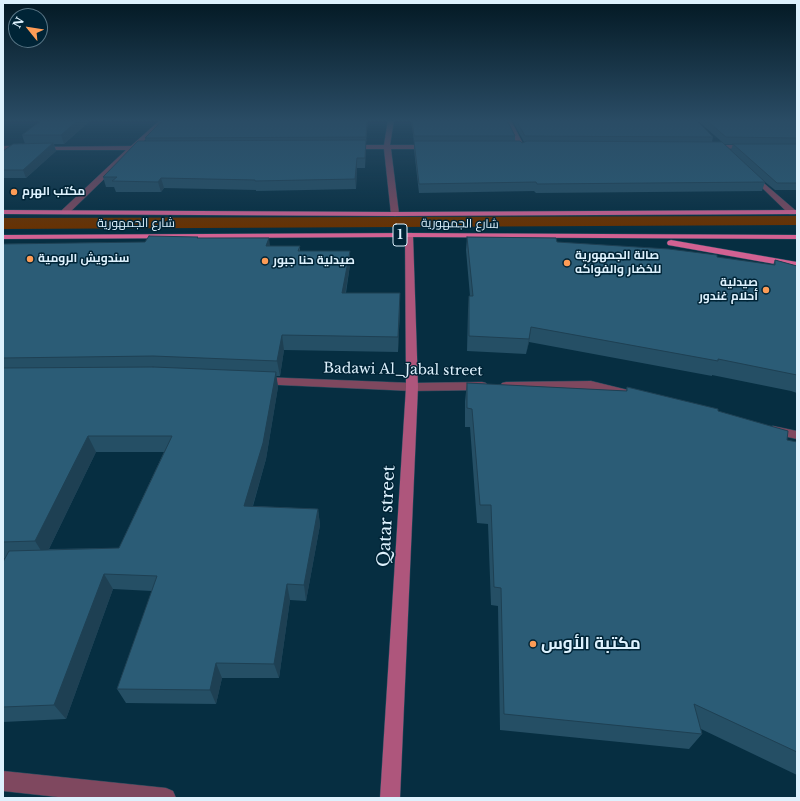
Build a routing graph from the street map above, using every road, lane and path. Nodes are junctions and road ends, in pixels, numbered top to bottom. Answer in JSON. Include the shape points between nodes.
{"nodes":[{"id":1,"x":121,"y":157,"type":"edge"},
{"id":2,"x":388,"y":157,"type":"edge"},
{"id":3,"x":748,"y":172,"type":"edge"},
{"id":4,"x":3,"y":212,"type":"edge"},
{"id":5,"x":66,"y":212,"type":"junction"},
{"id":6,"x":794,"y":212,"type":"edge"},
{"id":7,"x":395,"y":214,"type":"junction"},
{"id":8,"x":409,"y":235,"type":"junction"},
{"id":9,"x":3,"y":237,"type":"edge"},
{"id":10,"x":628,"y":237,"type":"junction"},
{"id":11,"x":797,"y":237,"type":"edge"},
{"id":12,"x":797,"y":265,"type":"edge"},
{"id":13,"x":253,"y":381,"type":"edge"},
{"id":14,"x":412,"y":387,"type":"junction"},
{"id":15,"x":636,"y":396,"type":"edge"},
{"id":16,"x":759,"y":426,"type":"edge"},
{"id":17,"x":797,"y":436,"type":"edge"},
{"id":18,"x":3,"y":781,"type":"edge"},
{"id":19,"x":166,"y":798,"type":"edge"},
{"id":20,"x":390,"y":798,"type":"edge"}],
"edges":[{"from":1,"to":5,"type":"street"},
{"from":2,"to":7,"type":"street"},
{"from":3,"to":6,"type":"street"},
{"from":4,"to":5,"type":"main road","name":"شارع الجمهورية","number":"1"},
{"from":5,"to":7,"type":"main road","name":"شارع الجمهورية","number":"1"},
{"from":6,"to":7,"type":"main road","name":"شارع الجمهورية","number":"1"},
{"from":8,"to":9,"type":"main road","name":"شارع الجمهورية","number":"1"},
{"from":8,"to":10,"type":"main road","name":"شارع الجمهورية","number":"1"},
{"from":8,"to":14,"type":"street","name":"Qatar street"},
{"from":10,"to":11,"type":"main road","name":"شارع الجمهورية","number":"1"},
{"from":10,"to":12,"type":"main road"},
{"from":13,"to":14,"type":"street","name":"Badawi Al_Jabal street"},
{"from":14,"to":15,"type":"street","name":"Badawi Al_Jabal street","via":[[591,385]]},
{"from":14,"to":20,"type":"street","name":"Qatar street"},
{"from":16,"to":17,"type":"street"},
{"from":18,"to":19,"type":"street"}]}
